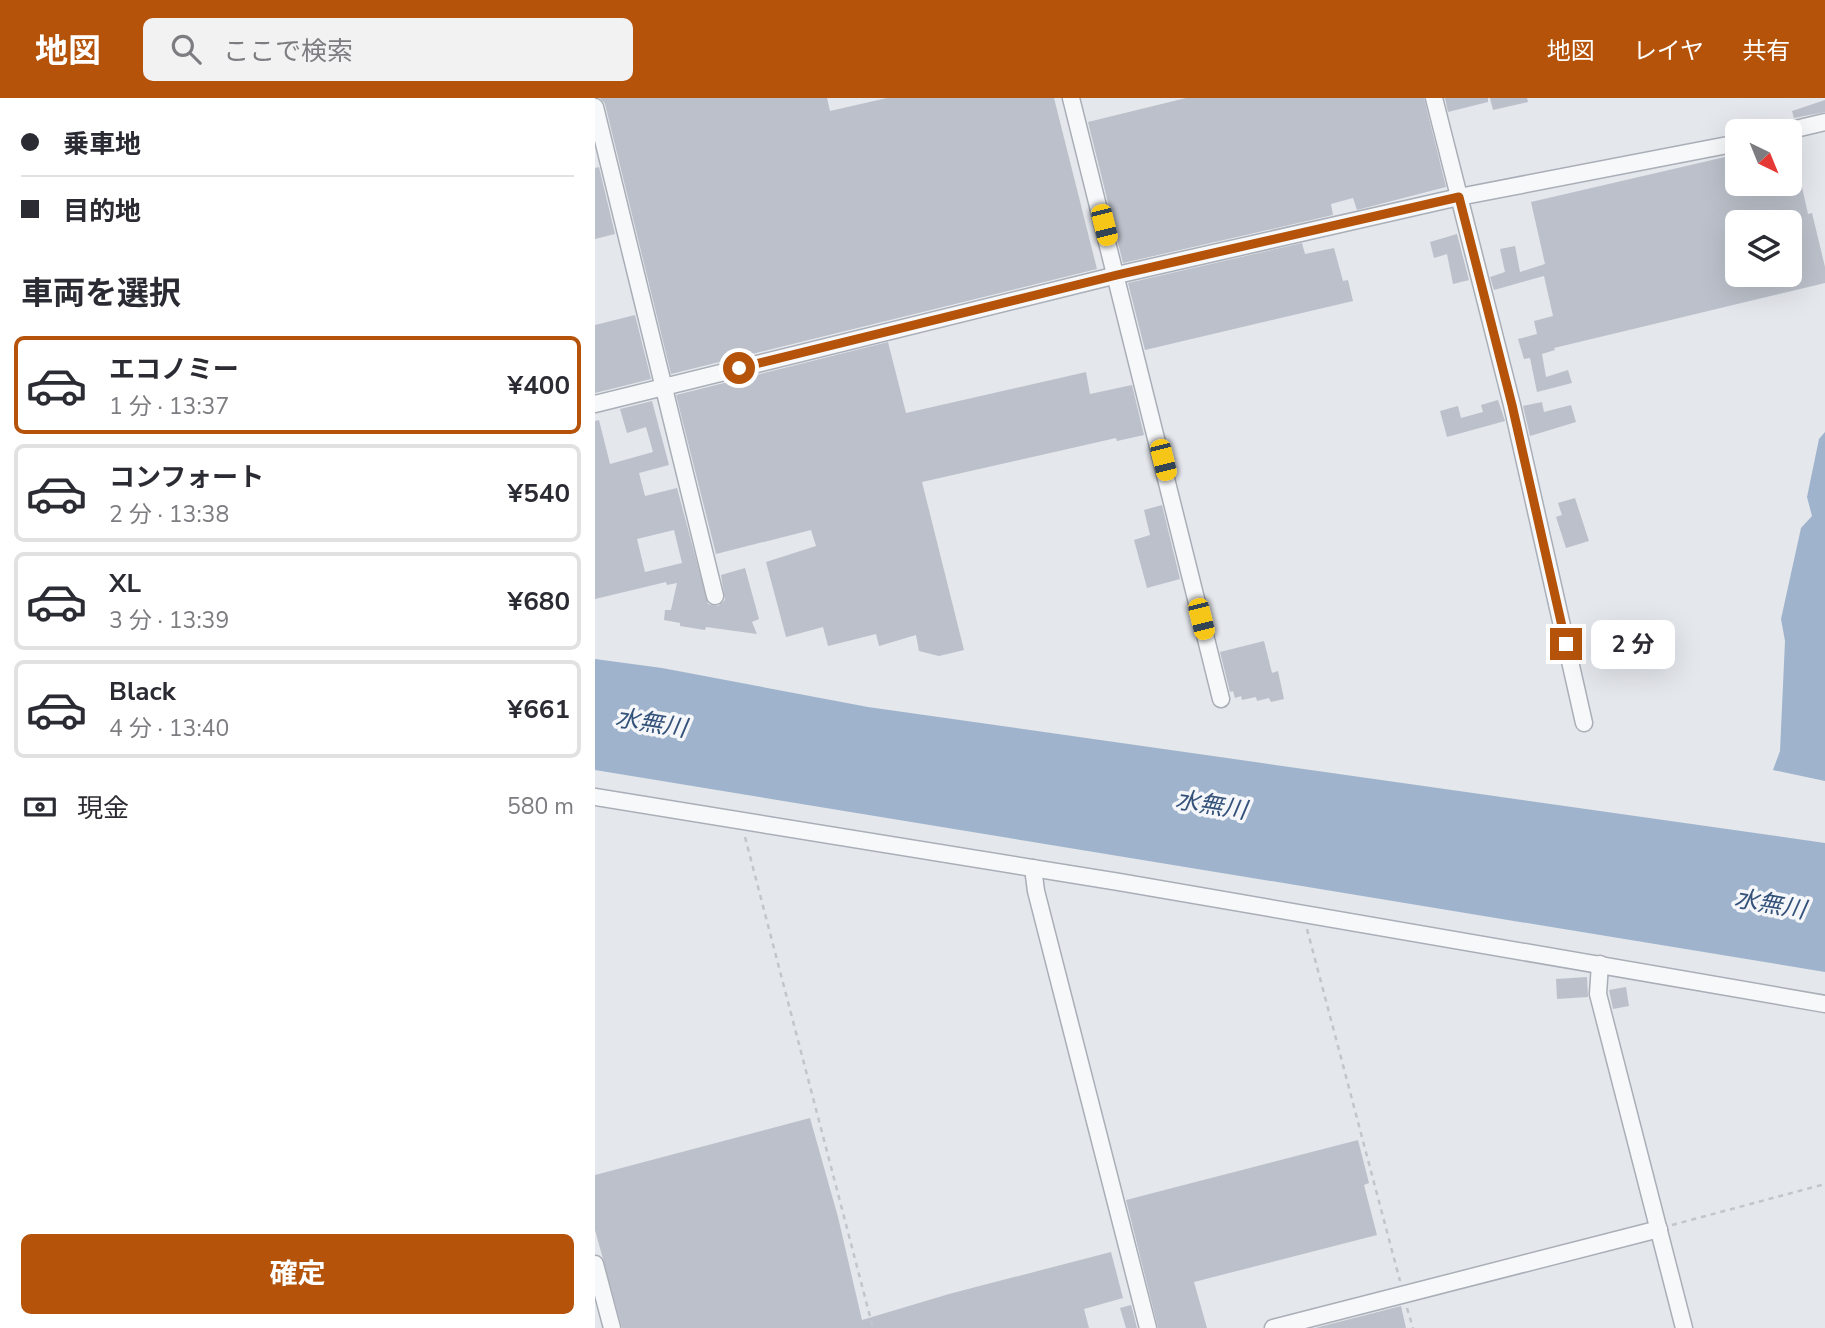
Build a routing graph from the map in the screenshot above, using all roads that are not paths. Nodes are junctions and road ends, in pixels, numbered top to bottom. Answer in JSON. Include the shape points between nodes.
{"nodes":[{"id":1,"x":1071,"y":98,"type":"edge"},
{"id":2,"x":1434,"y":98,"type":"edge"},
{"id":3,"x":595,"y":107,"type":"edge"},
{"id":4,"x":1825,"y":122,"type":"edge"},
{"id":5,"x":1803,"y":127,"type":"edge"},
{"id":6,"x":1725,"y":146,"type":"edge"},
{"id":7,"x":1459,"y":197,"type":"junction"},
{"id":8,"x":1117,"y":275,"type":"junction"},
{"id":9,"x":663,"y":387,"type":"junction"},
{"id":10,"x":595,"y":404,"type":"edge"},
{"id":11,"x":715,"y":596,"type":"dead end"},
{"id":12,"x":1221,"y":699,"type":"dead end"},
{"id":13,"x":1584,"y":723,"type":"dead end"},
{"id":14,"x":595,"y":797,"type":"edge"},
{"id":15,"x":1033,"y":868,"type":"junction"},
{"id":16,"x":1600,"y":964,"type":"junction"},
{"id":17,"x":1825,"y":1004,"type":"edge"},
{"id":18,"x":1659,"y":1229,"type":"junction"},
{"id":19,"x":595,"y":1264,"type":"edge"},
{"id":20,"x":612,"y":1328,"type":"edge"},
{"id":21,"x":1148,"y":1328,"type":"edge"},
{"id":22,"x":1273,"y":1328,"type":"edge"},
{"id":23,"x":1684,"y":1328,"type":"edge"}],
"edges":[{"from":1,"to":8,"type":"street"},
{"from":2,"to":7,"type":"street"},
{"from":3,"to":9,"type":"street"},
{"from":4,"to":5,"type":"street"},
{"from":6,"to":7,"type":"street"},
{"from":7,"to":8,"type":"street"},
{"from":7,"to":13,"type":"street"},
{"from":8,"to":9,"type":"street"},
{"from":8,"to":12,"type":"street"},
{"from":9,"to":10,"type":"street"},
{"from":9,"to":11,"type":"street"},
{"from":14,"to":15,"type":"street"},
{"from":15,"to":16,"type":"street"},
{"from":15,"to":21,"type":"street"},
{"from":16,"to":17,"type":"street"},
{"from":16,"to":18,"type":"street","via":[[1598,994]]},
{"from":18,"to":22,"type":"street"},
{"from":18,"to":23,"type":"street"},
{"from":19,"to":20,"type":"street"}]}
